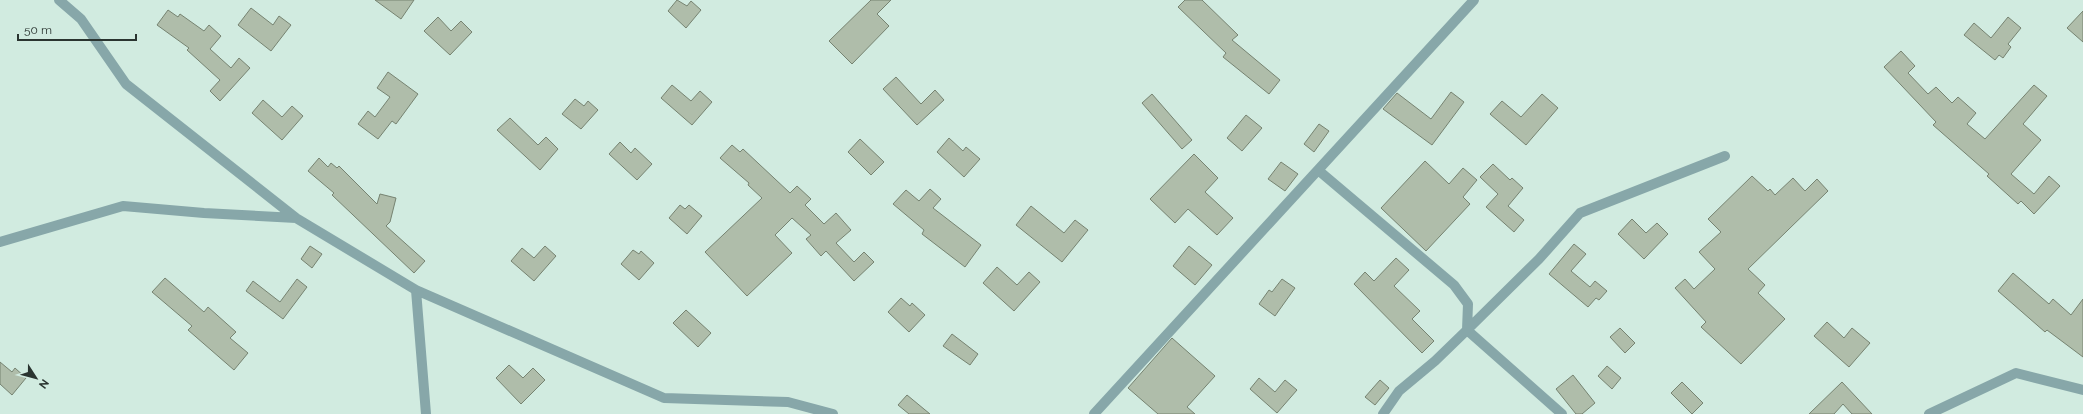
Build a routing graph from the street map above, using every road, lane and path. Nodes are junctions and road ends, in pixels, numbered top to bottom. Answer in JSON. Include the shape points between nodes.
{"nodes":[{"id":1,"x":59,"y":0,"type":"edge"},
{"id":2,"x":1474,"y":0,"type":"edge"},
{"id":3,"x":1725,"y":156,"type":"dead end"},
{"id":4,"x":1318,"y":170,"type":"junction"},
{"id":5,"x":296,"y":218,"type":"junction"},
{"id":6,"x":0,"y":242,"type":"edge"},
{"id":7,"x":416,"y":290,"type":"junction"},
{"id":8,"x":1467,"y":330,"type":"junction"},
{"id":9,"x":2083,"y":390,"type":"edge"},
{"id":10,"x":426,"y":414,"type":"edge"},
{"id":11,"x":833,"y":414,"type":"edge"},
{"id":12,"x":1094,"y":414,"type":"edge"},
{"id":13,"x":1383,"y":414,"type":"edge"},
{"id":14,"x":1562,"y":414,"type":"edge"},
{"id":15,"x":1929,"y":414,"type":"edge"}],
"edges":[{"from":1,"to":5,"type":"street","via":[[80,19],[126,84]]},
{"from":2,"to":4,"type":"street"},
{"from":3,"to":8,"type":"street","via":[[1580,213],[1539,259]]},
{"from":4,"to":8,"type":"street","via":[[1454,285],[1468,304]]},
{"from":4,"to":12,"type":"street"},
{"from":5,"to":6,"type":"street","via":[[123,206]]},
{"from":5,"to":7,"type":"street"},
{"from":7,"to":10,"type":"street"},
{"from":7,"to":11,"type":"street","via":[[664,398],[788,402]]},
{"from":8,"to":13,"type":"street","via":[[1399,391]]},
{"from":8,"to":14,"type":"street"},
{"from":9,"to":15,"type":"street","via":[[2016,372]]}]}
